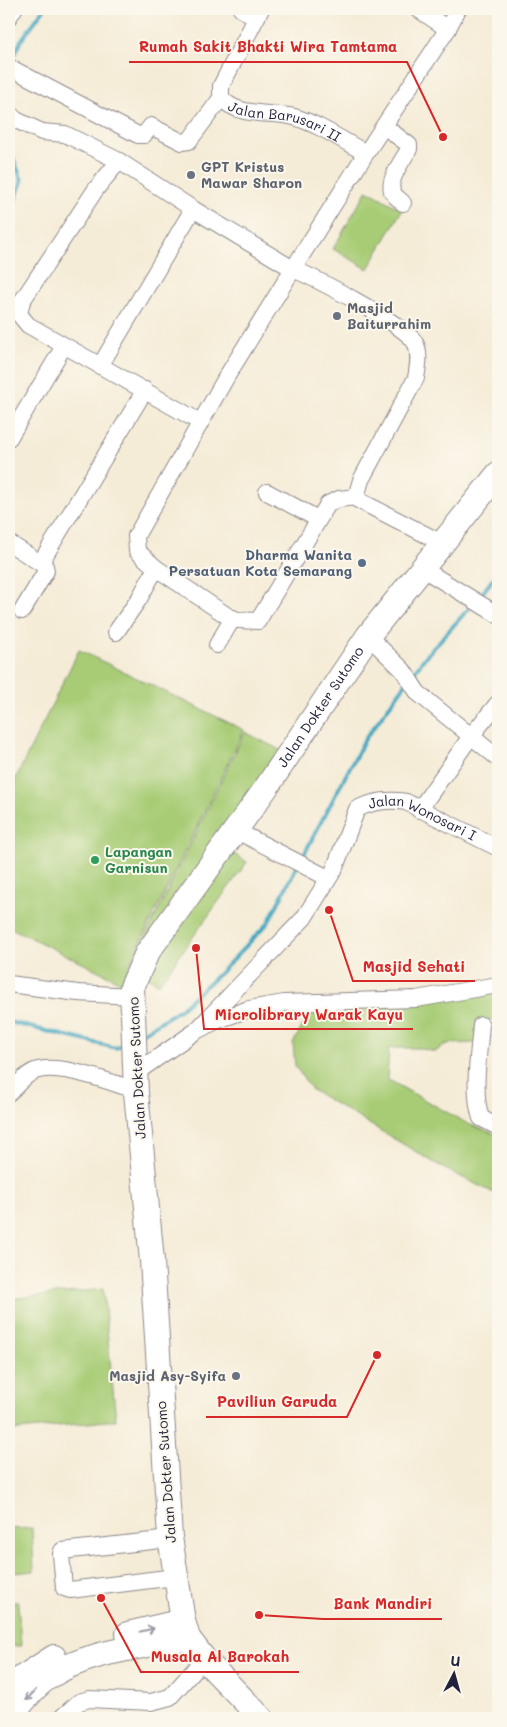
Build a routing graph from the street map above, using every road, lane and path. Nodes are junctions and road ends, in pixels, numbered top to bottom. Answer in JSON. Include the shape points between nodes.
{"nodes":[{"id":1,"x":14,"y":9,"type":"edge"},
{"id":2,"x":240,"y":9,"type":"edge"},
{"id":3,"x":418,"y":9,"type":"edge"},
{"id":4,"x":458,"y":9,"type":"edge"},
{"id":5,"x":259,"y":13,"type":"edge"},
{"id":6,"x":9,"y":17,"type":"edge"},
{"id":7,"x":448,"y":29,"type":"junction"},
{"id":8,"x":10,"y":68,"type":"edge"},
{"id":9,"x":221,"y":98,"type":"junction"},
{"id":10,"x":9,"y":113,"type":"edge"},
{"id":11,"x":384,"y":126,"type":"junction"},
{"id":12,"x":366,"y":153,"type":"junction"},
{"id":13,"x":119,"y":161,"type":"junction"},
{"id":14,"x":402,"y":203,"type":"dead end"},
{"id":15,"x":193,"y":209,"type":"junction"},
{"id":16,"x":293,"y":269,"type":"junction"},
{"id":17,"x":64,"y":346,"type":"junction"},
{"id":18,"x":100,"y":366,"type":"junction"},
{"id":19,"x":144,"y":390,"type":"junction"},
{"id":20,"x":200,"y":422,"type":"junction"},
{"id":21,"x":9,"y":438,"type":"edge"},
{"id":22,"x":498,"y":474,"type":"edge"},
{"id":23,"x":267,"y":492,"type":"dead end"},
{"id":24,"x":356,"y":496,"type":"junction"},
{"id":25,"x":318,"y":519,"type":"junction"},
{"id":26,"x":430,"y":537,"type":"junction"},
{"id":27,"x":9,"y":543,"type":"edge"},
{"id":28,"x":41,"y":562,"type":"junction"},
{"id":29,"x":156,"y":568,"type":"junction"},
{"id":30,"x":423,"y":569,"type":"junction"},
{"id":31,"x":485,"y":608,"type":"edge"},
{"id":32,"x":22,"y":611,"type":"dead end"},
{"id":33,"x":233,"y":618,"type":"junction"},
{"id":34,"x":116,"y":632,"type":"dead end"},
{"id":35,"x":368,"y":636,"type":"junction"},
{"id":36,"x":218,"y":645,"type":"dead end"},
{"id":37,"x":498,"y":703,"type":"edge"},
{"id":38,"x":471,"y":736,"type":"junction"},
{"id":39,"x":498,"y":758,"type":"edge"},
{"id":40,"x":419,"y":810,"type":"junction"},
{"id":41,"x":235,"y":830,"type":"junction"},
{"id":42,"x":498,"y":848,"type":"edge"},
{"id":43,"x":325,"y":877,"type":"junction"},
{"id":44,"x":9,"y":984,"type":"edge"},
{"id":45,"x":498,"y":985,"type":"edge"},
{"id":46,"x":132,"y":1005,"type":"junction"},
{"id":47,"x":481,"y":1025,"type":"dead end"},
{"id":48,"x":196,"y":1031,"type":"junction"},
{"id":49,"x":136,"y":1072,"type":"junction"},
{"id":50,"x":9,"y":1093,"type":"edge"},
{"id":51,"x":498,"y":1127,"type":"edge"},
{"id":52,"x":170,"y":1540,"type":"junction"},
{"id":53,"x":175,"y":1577,"type":"junction"},
{"id":54,"x":185,"y":1630,"type":"junction"},
{"id":55,"x":204,"y":1659,"type":"junction"},
{"id":56,"x":12,"y":1684,"type":"edge"},
{"id":57,"x":9,"y":1718,"type":"edge"},
{"id":58,"x":61,"y":1718,"type":"edge"},
{"id":59,"x":261,"y":1718,"type":"edge"}],
"edges":[{"from":1,"to":6,"type":"street"},
{"from":2,"to":5,"type":"street"},
{"from":3,"to":7,"type":"street"},
{"from":4,"to":7,"type":"street"},
{"from":5,"to":9,"type":"street","via":[[222,86]]},
{"from":7,"to":11,"type":"street"},
{"from":8,"to":9,"type":"street","name":"Jalan Barusari II","via":[[138,135],[144,135],[151,126],[182,142],[189,140]]},
{"from":9,"to":12,"type":"street","name":"Jalan Barusari II","via":[[240,110],[294,117]]},
{"from":10,"to":13,"type":"street","via":[[16,120],[42,132],[65,134]]},
{"from":11,"to":12,"type":"street"},
{"from":11,"to":14,"type":"street","via":[[409,145],[391,187],[392,193]]},
{"from":12,"to":16,"type":"street"},
{"from":13,"to":15,"type":"street"},
{"from":13,"to":17,"type":"street","via":[[96,189],[22,300],[20,314],[28,325]]},
{"from":15,"to":16,"type":"street"},
{"from":15,"to":18,"type":"street"},
{"from":16,"to":20,"type":"street"},
{"from":16,"to":24,"type":"street","via":[[404,331],[416,347],[418,360],[413,387],[361,480]]},
{"from":17,"to":18,"type":"street"},
{"from":17,"to":21,"type":"street"},
{"from":18,"to":19,"type":"street"},
{"from":19,"to":20,"type":"street"},
{"from":19,"to":28,"type":"street"},
{"from":20,"to":29,"type":"street","via":[[136,536],[137,551]]},
{"from":22,"to":26,"type":"highway","name":"Jalan Dokter Sutomo"},
{"from":23,"to":25,"type":"street"},
{"from":24,"to":25,"type":"street","via":[[339,498],[328,504]]},
{"from":24,"to":26,"type":"street","via":[[374,509]]},
{"from":25,"to":33,"type":"street","via":[[258,621]]},
{"from":26,"to":30,"type":"highway","name":"Jalan Dokter Sutomo"},
{"from":27,"to":28,"type":"street"},
{"from":28,"to":32,"type":"street","via":[[46,571]]},
{"from":29,"to":33,"type":"street"},
{"from":29,"to":34,"type":"street"},
{"from":30,"to":31,"type":"street"},
{"from":30,"to":35,"type":"highway","name":"Jalan Dokter Sutomo"},
{"from":33,"to":36,"type":"street"},
{"from":35,"to":38,"type":"street","via":[[403,670],[418,693]]},
{"from":35,"to":41,"type":"highway","name":"Jalan Dokter Sutomo"},
{"from":37,"to":38,"type":"street"},
{"from":38,"to":39,"type":"street"},
{"from":38,"to":40,"type":"street"},
{"from":40,"to":42,"type":"street","name":"Jalan Wonosari I"},
{"from":40,"to":43,"type":"street","name":"Jalan Wonosari I","via":[[406,802],[390,800],[357,809]]},
{"from":41,"to":43,"type":"street"},
{"from":41,"to":46,"type":"highway","name":"Jalan Dokter Sutomo","via":[[148,953],[134,980]]},
{"from":43,"to":48,"type":"street","name":"Jalan Wonosari I","via":[[304,918]]},
{"from":44,"to":46,"type":"street"},
{"from":45,"to":48,"type":"street","via":[[416,999],[284,1002],[249,1009]]},
{"from":46,"to":49,"type":"highway","name":"Jalan Dokter Sutomo"},
{"from":47,"to":51,"type":"street","via":[[478,1110],[481,1118]]},
{"from":48,"to":49,"type":"street"},
{"from":49,"to":50,"type":"street","via":[[44,1068],[33,1072]]},
{"from":49,"to":52,"type":"highway","name":"Jalan Dokter Sutomo"},
{"from":52,"to":53,"type":"highway","name":"Jalan Dokter Sutomo"},
{"from":52,"to":53,"type":"street","via":[[62,1550],[64,1588],[70,1590]]},
{"from":53,"to":54,"type":"highway","name":"Jalan Dokter Sutomo"},
{"from":54,"to":55,"type":"highway","name":"Jalan Dokter Sutomo"},
{"from":56,"to":54,"type":"highway","one_way":true,"via":[[73,1647]]},
{"from":54,"to":57,"type":"highway","one_way":true,"via":[[86,1659],[60,1670],[44,1681]]},
{"from":55,"to":58,"type":"street","via":[[170,1698],[152,1702],[89,1699],[79,1702]]},
{"from":55,"to":59,"type":"highway","name":"Jalan Dokter Sutomo"}]}
